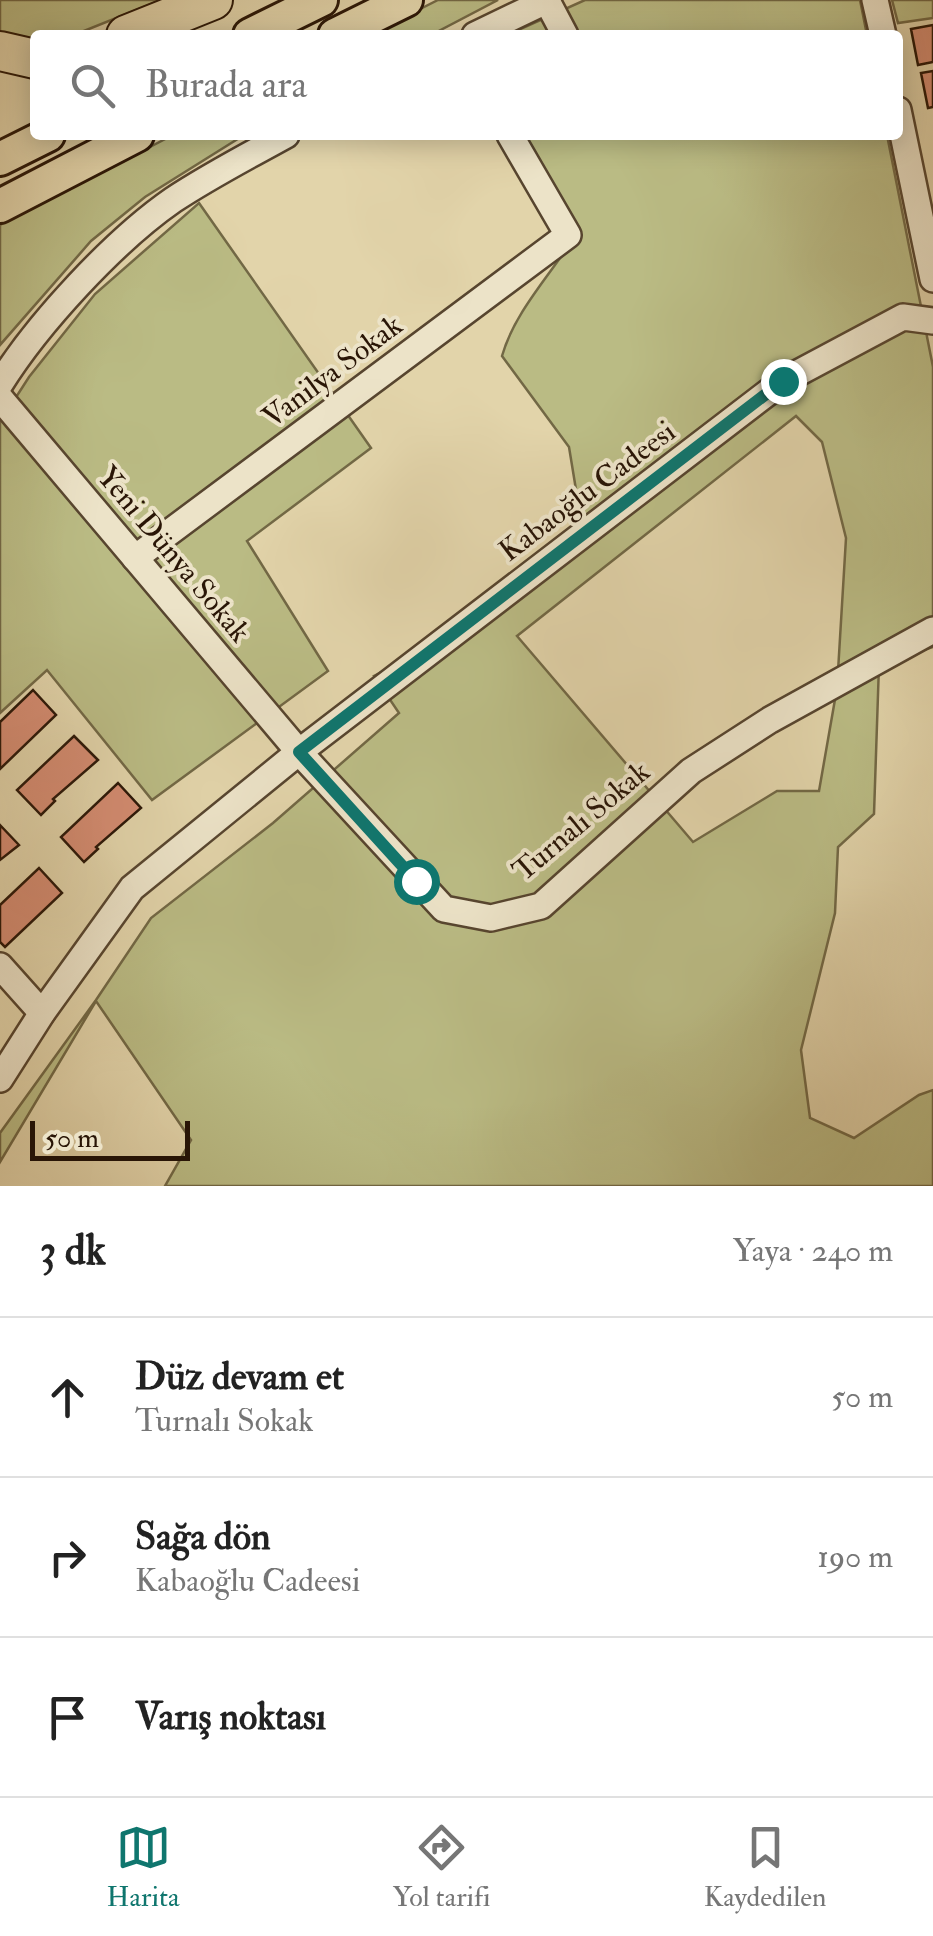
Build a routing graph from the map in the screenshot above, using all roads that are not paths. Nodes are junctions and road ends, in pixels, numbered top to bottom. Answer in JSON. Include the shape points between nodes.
{"nodes":[{"id":1,"x":214,"y":0,"type":"edge"},
{"id":2,"x":321,"y":0,"type":"edge"},
{"id":3,"x":406,"y":0,"type":"edge"},
{"id":4,"x":548,"y":0,"type":"edge"},
{"id":5,"x":875,"y":0,"type":"edge"},
{"id":6,"x":139,"y":30,"type":"edge"},
{"id":7,"x":260,"y":30,"type":"edge"},
{"id":8,"x":345,"y":30,"type":"edge"},
{"id":9,"x":485,"y":30,"type":"edge"},
{"id":10,"x":563,"y":30,"type":"edge"},
{"id":11,"x":881,"y":30,"type":"edge"},
{"id":12,"x":0,"y":50,"type":"edge"},
{"id":13,"x":30,"y":59,"type":"edge"},
{"id":14,"x":903,"y":134,"type":"edge"},
{"id":15,"x":38,"y":140,"type":"edge"},
{"id":16,"x":127,"y":140,"type":"edge"},
{"id":17,"x":277,"y":140,"type":"edge"},
{"id":18,"x":513,"y":140,"type":"edge"},
{"id":19,"x":0,"y":159,"type":"edge"},
{"id":20,"x":0,"y":206,"type":"edge"},
{"id":21,"x":933,"y":279,"type":"edge"},
{"id":22,"x":933,"y":321,"type":"edge"},
{"id":23,"x":0,"y":384,"type":"edge"},
{"id":24,"x":0,"y":398,"type":"edge"},
{"id":25,"x":135,"y":558,"type":"junction"},
{"id":26,"x":933,"y":630,"type":"edge"},
{"id":27,"x":299,"y":752,"type":"junction"},
{"id":28,"x":0,"y":966,"type":"edge"},
{"id":29,"x":42,"y":1013,"type":"junction"},
{"id":30,"x":0,"y":1079,"type":"edge"}],
"edges":[{"from":1,"to":6,"type":"highway"},
{"from":2,"to":7,"type":"main road"},
{"from":3,"to":8,"type":"main road"},
{"from":4,"to":9,"type":"street"},
{"from":4,"to":10,"type":"street"},
{"from":5,"to":11,"type":"street"},
{"from":12,"to":13,"type":"highway"},
{"from":14,"to":21,"type":"street"},
{"from":15,"to":19,"type":"main road"},
{"from":16,"to":20,"type":"main road"},
{"from":17,"to":23,"type":"street","via":[[171,202],[121,244]]},
{"from":18,"to":25,"type":"street","name":"Vanilya Sokak","via":[[568,236]]},
{"from":22,"to":27,"type":"street","name":"Kabaoğlu Cadeesi","via":[[902,317],[783,381]]},
{"from":24,"to":25,"type":"street","name":"Yeni Dünya Sokak"},
{"from":25,"to":27,"type":"street","name":"Yeni Dünya Sokak"},
{"from":26,"to":27,"type":"street","name":"Turnalı Sokak","via":[[690,772],[541,906],[491,918],[444,909]]},
{"from":27,"to":29,"type":"street","name":"Kabaoğlu Cadeesi","via":[[132,888]]},
{"from":28,"to":29,"type":"street"},
{"from":29,"to":30,"type":"street","name":"Kabaoğlu Cadeesi"}]}
